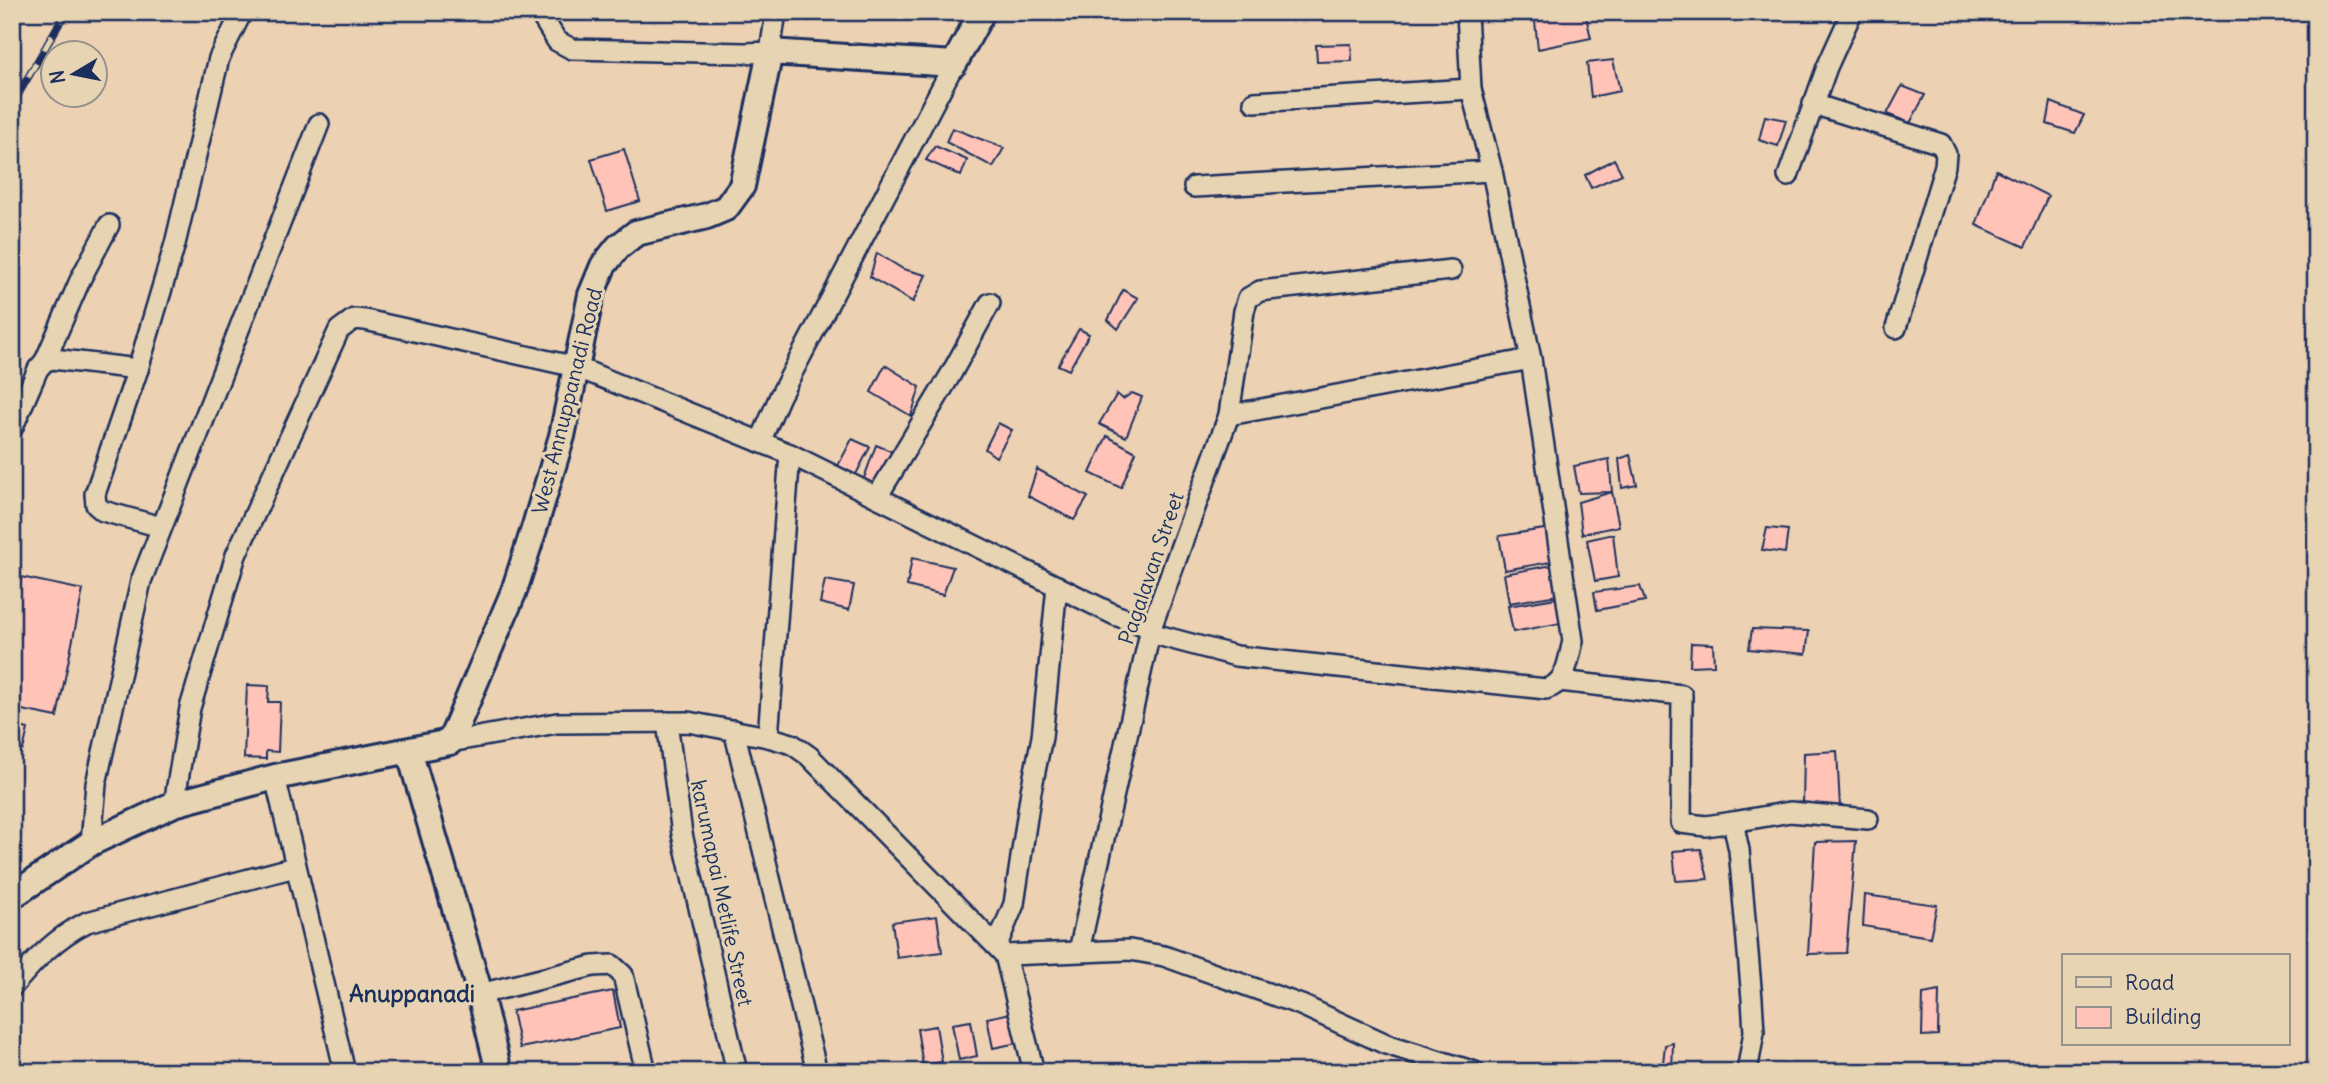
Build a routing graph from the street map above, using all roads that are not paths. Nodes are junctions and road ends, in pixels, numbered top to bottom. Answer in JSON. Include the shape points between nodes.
{"nodes":[{"id":1,"x":242,"y":12,"type":"edge"},
{"id":2,"x":539,"y":12,"type":"edge"},
{"id":3,"x":776,"y":12,"type":"edge"},
{"id":4,"x":982,"y":12,"type":"edge"},
{"id":5,"x":1467,"y":12,"type":"edge"},
{"id":6,"x":1852,"y":12,"type":"edge"},
{"id":7,"x":770,"y":52,"type":"junction"},
{"id":8,"x":954,"y":64,"type":"junction"},
{"id":9,"x":1471,"y":89,"type":"junction"},
{"id":10,"x":1254,"y":102,"type":"dead end"},
{"id":11,"x":1812,"y":104,"type":"junction"},
{"id":12,"x":319,"y":124,"type":"dead end"},
{"id":13,"x":1492,"y":171,"type":"junction"},
{"id":14,"x":1788,"y":176,"type":"dead end"},
{"id":15,"x":1194,"y":187,"type":"dead end"},
{"id":16,"x":109,"y":225,"type":"dead end"},
{"id":17,"x":1451,"y":270,"type":"dead end"},
{"id":18,"x":990,"y":303,"type":"dead end"},
{"id":19,"x":1896,"y":328,"type":"dead end"},
{"id":20,"x":1531,"y":359,"type":"junction"},
{"id":21,"x":45,"y":361,"type":"junction"},
{"id":22,"x":576,"y":367,"type":"junction"},
{"id":23,"x":138,"y":369,"type":"junction"},
{"id":24,"x":1229,"y":415,"type":"junction"},
{"id":25,"x":12,"y":429,"type":"edge"},
{"id":26,"x":760,"y":442,"type":"junction"},
{"id":27,"x":790,"y":454,"type":"junction"},
{"id":28,"x":877,"y":497,"type":"junction"},
{"id":29,"x":161,"y":527,"type":"junction"},
{"id":30,"x":1056,"y":586,"type":"junction"},
{"id":31,"x":1150,"y":630,"type":"junction"},
{"id":32,"x":1559,"y":681,"type":"junction"},
{"id":33,"x":667,"y":722,"type":"junction"},
{"id":34,"x":734,"y":730,"type":"junction"},
{"id":35,"x":768,"y":737,"type":"junction"},
{"id":36,"x":450,"y":742,"type":"junction"},
{"id":37,"x":409,"y":751,"type":"junction"},
{"id":38,"x":275,"y":777,"type":"junction"},
{"id":39,"x":174,"y":804,"type":"junction"},
{"id":40,"x":1868,"y":819,"type":"dead end"},
{"id":41,"x":1733,"y":822,"type":"junction"},
{"id":42,"x":91,"y":843,"type":"junction"},
{"id":43,"x":295,"y":867,"type":"junction"},
{"id":44,"x":12,"y":896,"type":"edge"},
{"id":45,"x":1001,"y":950,"type":"junction"},
{"id":46,"x":1079,"y":951,"type":"junction"},
{"id":47,"x":12,"y":987,"type":"edge"},
{"id":48,"x":480,"y":994,"type":"junction"},
{"id":49,"x":345,"y":1072,"type":"edge"},
{"id":50,"x":499,"y":1072,"type":"edge"},
{"id":51,"x":646,"y":1072,"type":"edge"},
{"id":52,"x":737,"y":1072,"type":"edge"},
{"id":53,"x":817,"y":1072,"type":"edge"},
{"id":54,"x":1034,"y":1072,"type":"edge"},
{"id":55,"x":1475,"y":1072,"type":"edge"},
{"id":56,"x":1747,"y":1072,"type":"edge"}],
"edges":[{"from":1,"to":23,"type":"street","via":[[219,58],[175,244]]},
{"from":2,"to":7,"type":"street","via":[[557,41],[572,49]]},
{"from":3,"to":7,"type":"street"},
{"from":4,"to":8,"type":"street"},
{"from":5,"to":9,"type":"street"},
{"from":6,"to":11,"type":"street"},
{"from":7,"to":8,"type":"street"},
{"from":7,"to":22,"type":"street","name":"West Annuppanadi Road","via":[[742,186],[726,208],[636,233],[618,247],[591,295]]},
{"from":8,"to":26,"type":"street"},
{"from":9,"to":10,"type":"street"},
{"from":9,"to":13,"type":"street"},
{"from":11,"to":14,"type":"street"},
{"from":11,"to":19,"type":"street","via":[[1941,144],[1946,154]]},
{"from":12,"to":29,"type":"street"},
{"from":13,"to":15,"type":"street"},
{"from":13,"to":20,"type":"street"},
{"from":16,"to":21,"type":"street"},
{"from":17,"to":24,"type":"street","name":"Pagalavan Street","via":[[1260,291],[1248,298]]},
{"from":18,"to":28,"type":"street"},
{"from":20,"to":24,"type":"street"},
{"from":20,"to":32,"type":"street","via":[[1573,641]]},
{"from":21,"to":23,"type":"street"},
{"from":21,"to":25,"type":"street"},
{"from":22,"to":26,"type":"street"},
{"from":22,"to":36,"type":"street","name":"West Annuppanadi Road","via":[[562,436],[514,591]]},
{"from":22,"to":39,"type":"street","via":[[365,320],[354,319],[339,330],[236,555],[190,708]]},
{"from":23,"to":29,"type":"street","via":[[95,494],[96,505]]},
{"from":24,"to":31,"type":"street","name":"Pagalavan Street"},
{"from":26,"to":27,"type":"street"},
{"from":27,"to":28,"type":"street"},
{"from":27,"to":35,"type":"street"},
{"from":28,"to":30,"type":"street"},
{"from":29,"to":42,"type":"street","via":[[141,581],[96,784]]},
{"from":30,"to":31,"type":"street"},
{"from":30,"to":45,"type":"street","via":[[1042,737],[1014,904]]},
{"from":31,"to":32,"type":"street","via":[[1245,657],[1546,689]]},
{"from":31,"to":46,"type":"street","name":"Pagalavan Street"},
{"from":32,"to":41,"type":"street","via":[[1682,695],[1681,823]]},
{"from":33,"to":34,"type":"street"},
{"from":33,"to":36,"type":"street","via":[[557,723]]},
{"from":33,"to":52,"type":"street","name":"karumapai Metlife Street","via":[[682,834]]},
{"from":34,"to":35,"type":"street"},
{"from":34,"to":53,"type":"street"},
{"from":35,"to":45,"type":"street","via":[[792,744],[809,756]]},
{"from":36,"to":37,"type":"street"},
{"from":37,"to":38,"type":"street"},
{"from":37,"to":48,"type":"street"},
{"from":38,"to":39,"type":"street"},
{"from":38,"to":43,"type":"street"},
{"from":39,"to":42,"type":"street"},
{"from":40,"to":41,"type":"street","via":[[1790,812]]},
{"from":41,"to":56,"type":"street","via":[[1754,1032]]},
{"from":42,"to":44,"type":"street"},
{"from":43,"to":47,"type":"street","via":[[87,922],[44,950]]},
{"from":43,"to":49,"type":"street"},
{"from":45,"to":46,"type":"street"},
{"from":45,"to":54,"type":"street"},
{"from":46,"to":55,"type":"street","via":[[1130,950],[1164,956],[1301,1005],[1386,1044]]},
{"from":48,"to":50,"type":"street"},
{"from":48,"to":51,"type":"street","via":[[612,965],[623,975]]}]}
